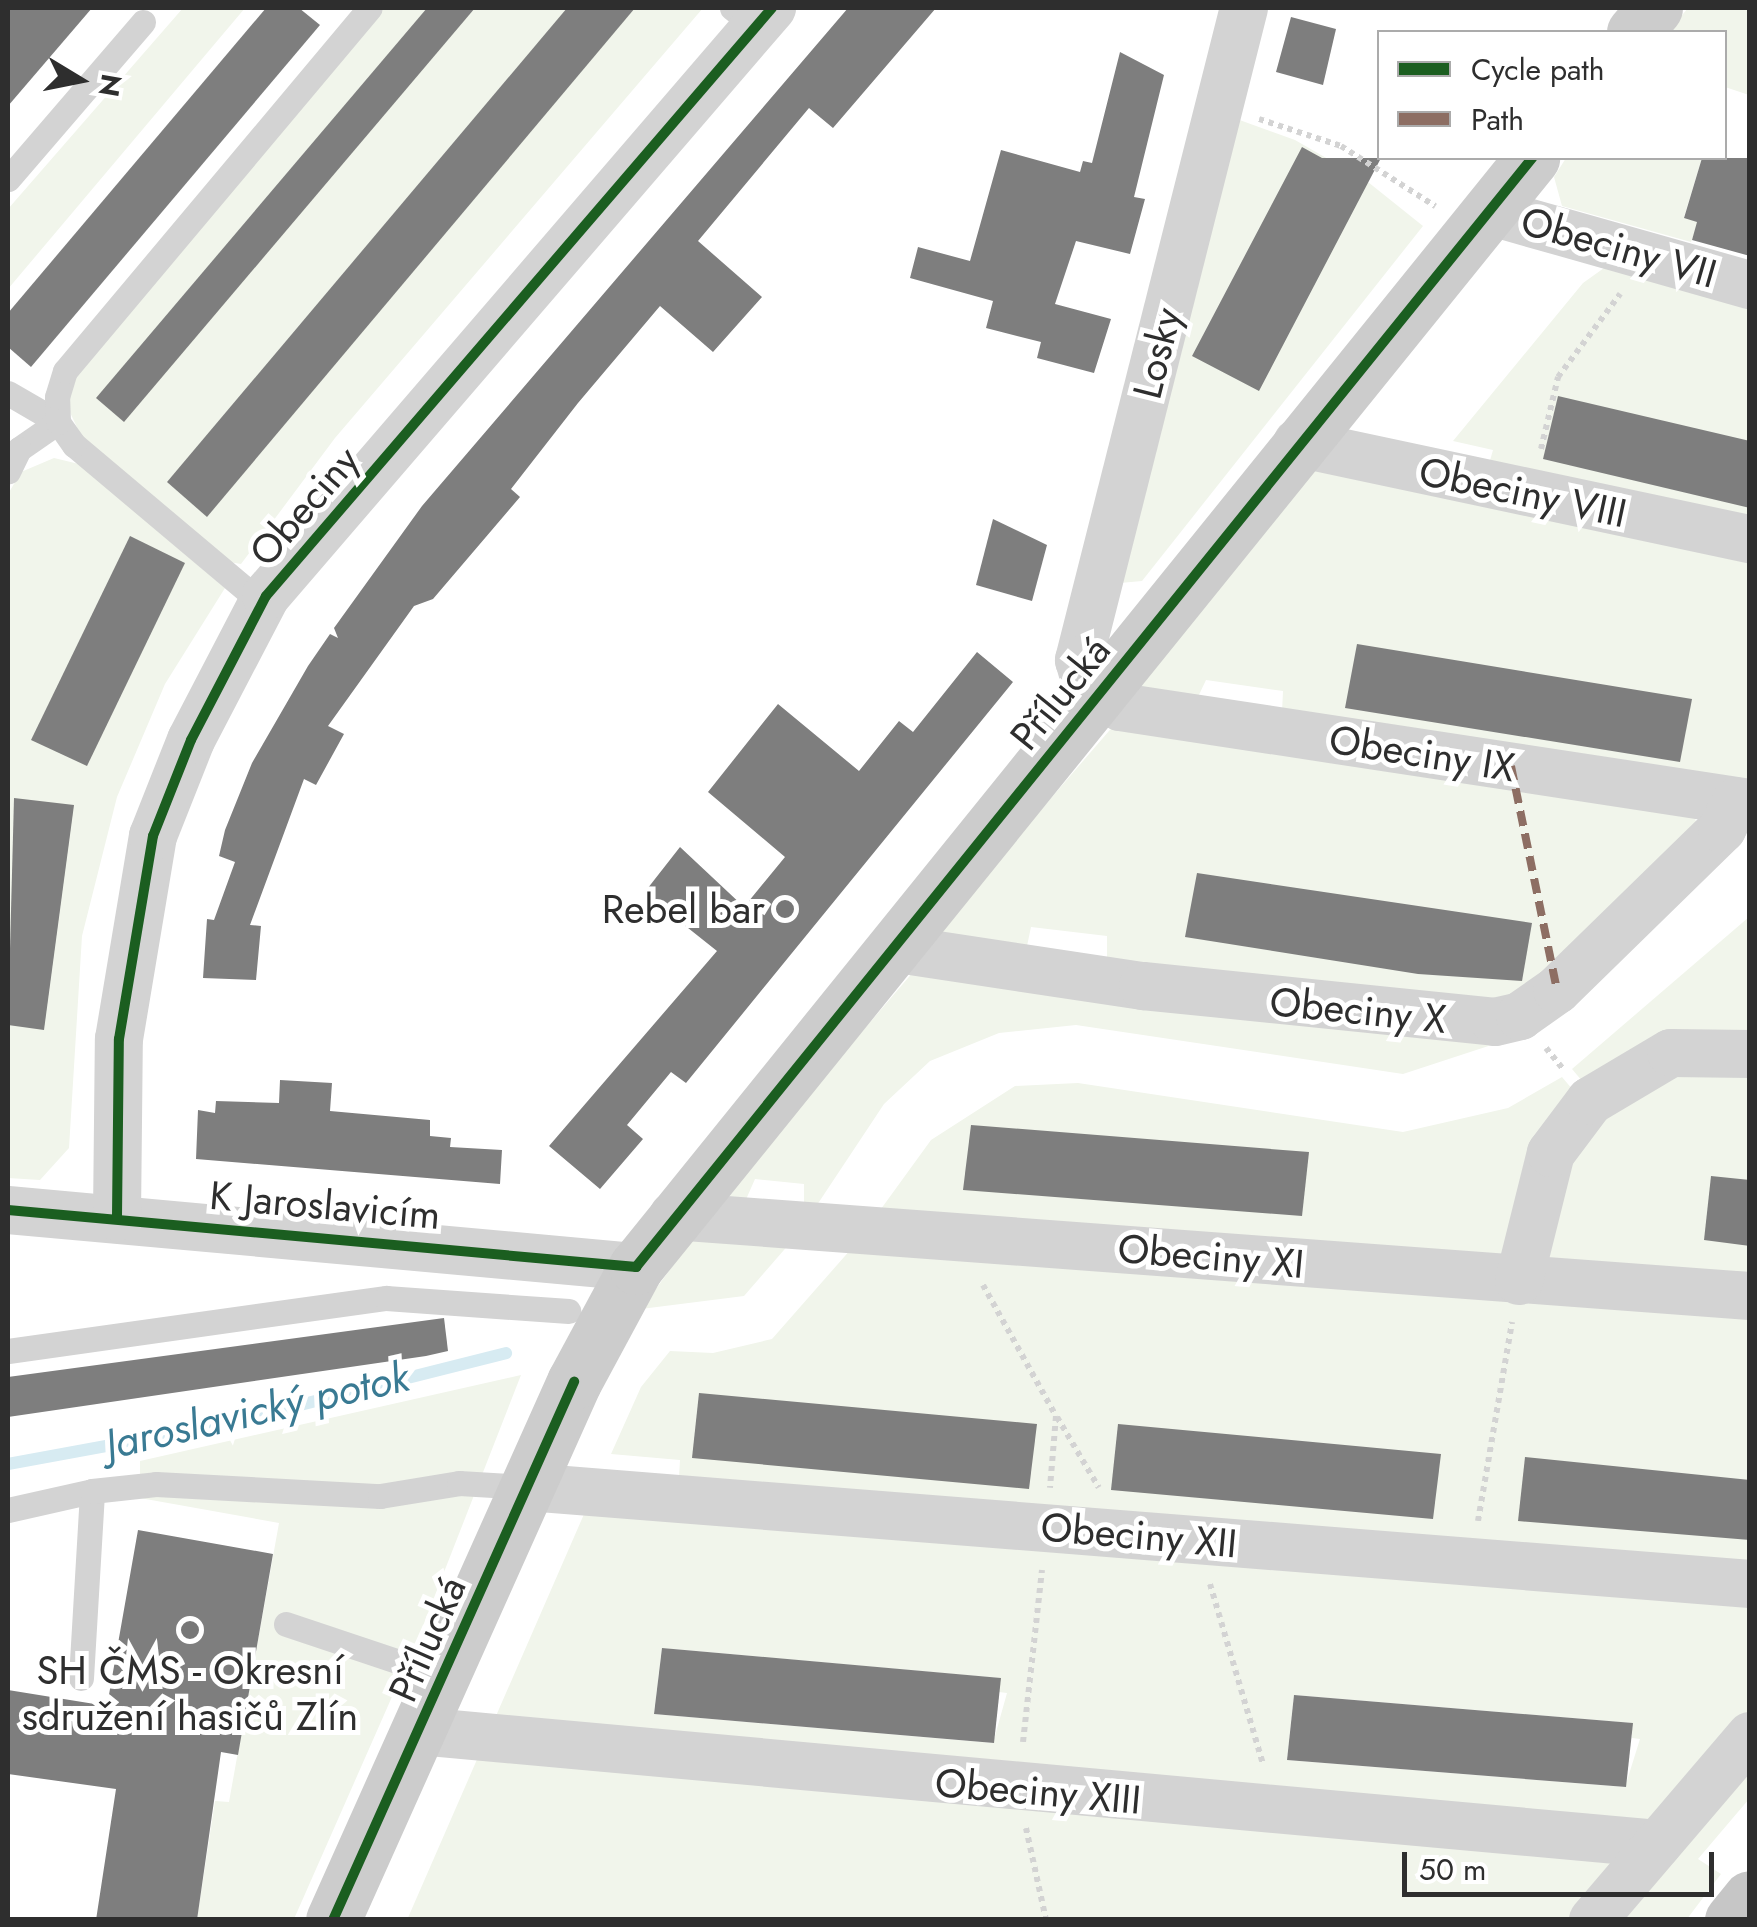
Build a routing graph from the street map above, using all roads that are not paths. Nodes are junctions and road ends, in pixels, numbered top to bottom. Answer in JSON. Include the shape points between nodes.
{"nodes":[{"id":1,"x":370,"y":8,"type":"edge"},
{"id":2,"x":1244,"y":8,"type":"edge"},
{"id":3,"x":1655,"y":8,"type":"edge"},
{"id":4,"x":753,"y":14,"type":"edge"},
{"id":5,"x":143,"y":22,"type":"dead end"},
{"id":6,"x":1636,"y":30,"type":"edge"},
{"id":7,"x":1530,"y":160,"type":"edge"},
{"id":8,"x":8,"y":179,"type":"edge"},
{"id":9,"x":1469,"y":213,"type":"junction"},
{"id":10,"x":1750,"y":285,"type":"edge"},
{"id":11,"x":8,"y":393,"type":"edge"},
{"id":12,"x":58,"y":422,"type":"junction"},
{"id":13,"x":1297,"y":444,"type":"junction"},
{"id":14,"x":8,"y":472,"type":"edge"},
{"id":15,"x":1750,"y":539,"type":"edge"},
{"id":16,"x":263,"y":604,"type":"junction"},
{"id":17,"x":1096,"y":696,"type":"junction"},
{"id":18,"x":1742,"y":802,"type":"edge"},
{"id":19,"x":891,"y":948,"type":"junction"},
{"id":20,"x":1750,"y":1054,"type":"edge"},
{"id":21,"x":8,"y":1210,"type":"edge"},
{"id":22,"x":673,"y":1216,"type":"junction"},
{"id":23,"x":117,"y":1217,"type":"junction"},
{"id":24,"x":636,"y":1267,"type":"junction"},
{"id":25,"x":1519,"y":1280,"type":"junction"},
{"id":26,"x":1750,"y":1296,"type":"edge"},
{"id":27,"x":588,"y":1317,"type":"junction"},
{"id":28,"x":8,"y":1351,"type":"edge"},
{"id":29,"x":528,"y":1487,"type":"junction"},
{"id":30,"x":92,"y":1491,"type":"junction"},
{"id":31,"x":8,"y":1510,"type":"edge"},
{"id":32,"x":1750,"y":1584,"type":"edge"},
{"id":33,"x":286,"y":1624,"type":"dead end"},
{"id":34,"x":444,"y":1677,"type":"junction"},
{"id":35,"x":81,"y":1678,"type":"dead end"},
{"id":36,"x":419,"y":1731,"type":"junction"},
{"id":37,"x":1750,"y":1736,"type":"edge"},
{"id":38,"x":1658,"y":1844,"type":"junction"},
{"id":39,"x":1750,"y":1898,"type":"edge"},
{"id":40,"x":334,"y":1920,"type":"edge"},
{"id":41,"x":1593,"y":1920,"type":"edge"},
{"id":42,"x":1732,"y":1920,"type":"edge"}],
"edges":[{"from":1,"to":12,"type":"lane","via":[[65,371]]},
{"from":2,"to":17,"type":"street","name":"Losky","via":[[1080,660]]},
{"from":3,"to":6,"type":"street"},
{"from":4,"to":16,"type":"street","name":"Obeciny"},
{"from":5,"to":8,"type":"lane"},
{"from":7,"to":9,"type":"street","name":"Přílucká"},
{"from":9,"to":10,"type":"street","name":"Obeciny VII"},
{"from":9,"to":13,"type":"street","name":"Přílucká"},
{"from":11,"to":12,"type":"lane","name":"Obeciny"},
{"from":12,"to":14,"type":"lane","via":[[19,449]]},
{"from":12,"to":16,"type":"lane","name":"Obeciny","via":[[74,445]]},
{"from":13,"to":15,"type":"street","name":"Obeciny VIII"},
{"from":13,"to":17,"type":"street","name":"Přílucká"},
{"from":16,"to":23,"type":"street","name":"Obeciny","via":[[191,740],[153,836],[119,1039]]},
{"from":17,"to":18,"type":"street","name":"Obeciny IX","via":[[1120,707]]},
{"from":17,"to":19,"type":"street","name":"Přílucká"},
{"from":18,"to":19,"type":"street","name":"Obeciny X","via":[[1557,990],[1520,1016],[1437,1019]]},
{"from":19,"to":22,"type":"street","name":"Přílucká"},
{"from":20,"to":25,"type":"street","via":[[1671,1052],[1590,1101],[1551,1154]]},
{"from":21,"to":23,"type":"street","name":"K Jaroslavicím"},
{"from":22,"to":24,"type":"street","name":"Přílucká"},
{"from":22,"to":25,"type":"street","name":"Obeciny XI"},
{"from":23,"to":24,"type":"street","name":"K Jaroslavicím"},
{"from":24,"to":27,"type":"street","name":"Přílucká"},
{"from":25,"to":26,"type":"street","name":"Obeciny XI"},
{"from":27,"to":28,"type":"lane","via":[[386,1298]]},
{"from":27,"to":29,"type":"street","name":"Přílucká","via":[[574,1382]]},
{"from":29,"to":30,"type":"lane","via":[[459,1483],[380,1496],[156,1484]]},
{"from":29,"to":32,"type":"street","name":"Obeciny XII"},
{"from":29,"to":34,"type":"street","name":"Přílucká"},
{"from":30,"to":31,"type":"lane"},
{"from":30,"to":35,"type":"lane"},
{"from":33,"to":34,"type":"lane"},
{"from":34,"to":36,"type":"street","name":"Přílucká"},
{"from":36,"to":38,"type":"street","name":"Obeciny XIII"},
{"from":36,"to":40,"type":"street","name":"Přílucká"},
{"from":37,"to":38,"type":"street"},
{"from":38,"to":41,"type":"street"},
{"from":39,"to":42,"type":"main road"}]}
